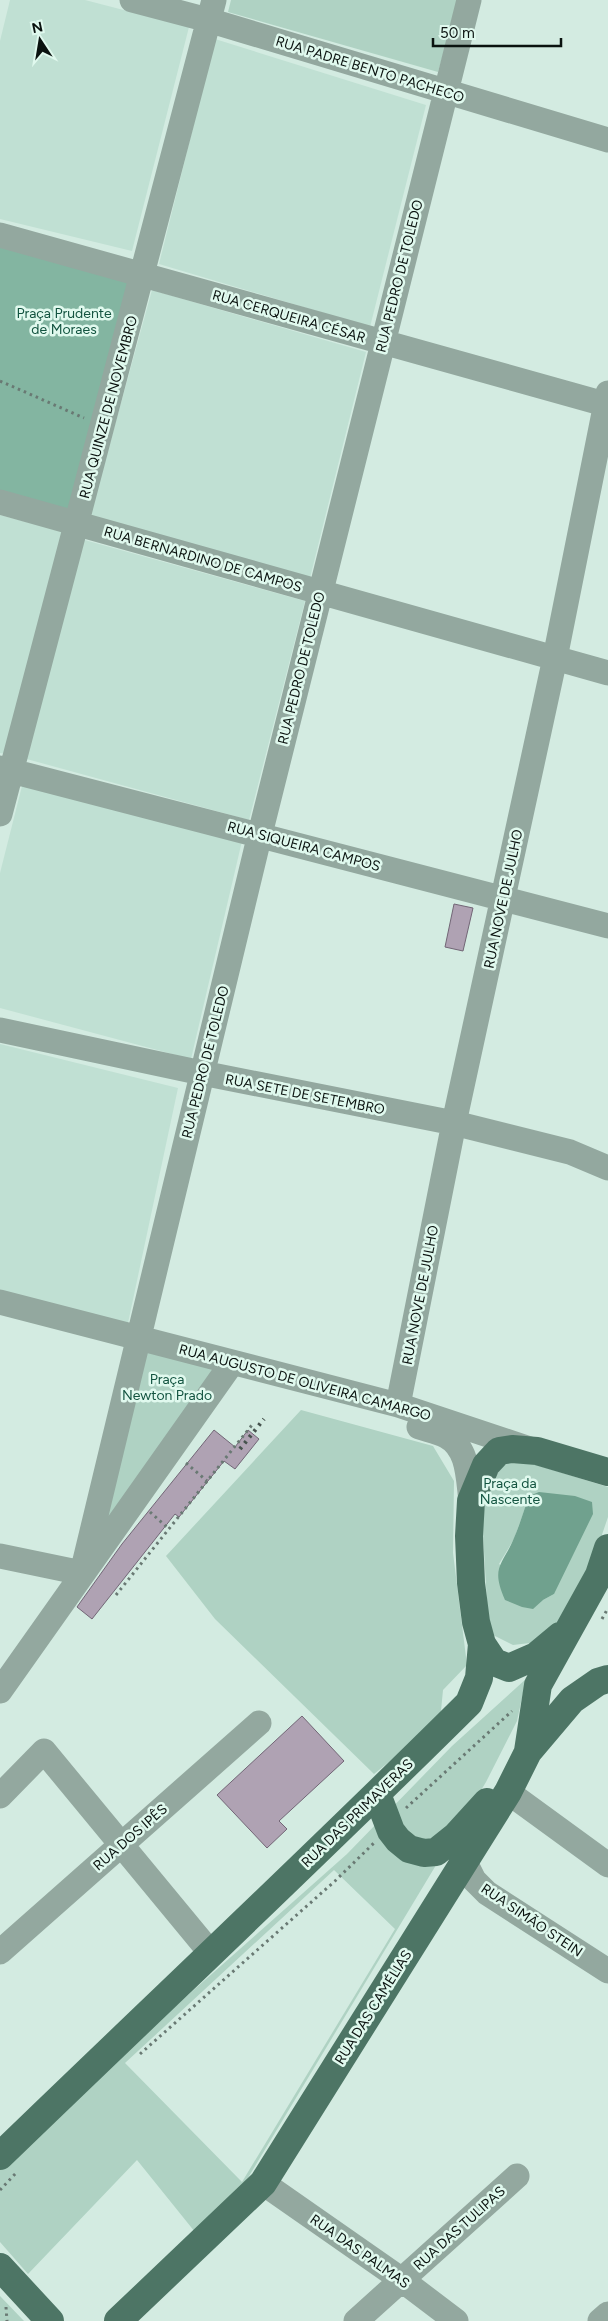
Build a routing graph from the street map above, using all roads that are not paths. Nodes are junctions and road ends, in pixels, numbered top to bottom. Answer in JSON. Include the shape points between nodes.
{"nodes":[{"id":1,"x":132,"y":0,"type":"edge"},
{"id":2,"x":469,"y":0,"type":"edge"},
{"id":3,"x":211,"y":10,"type":"edge"},
{"id":4,"x":447,"y":93,"type":"junction"},
{"id":5,"x":608,"y":140,"type":"edge"},
{"id":6,"x":0,"y":235,"type":"edge"},
{"id":7,"x":143,"y":275,"type":"junction"},
{"id":8,"x":382,"y":342,"type":"junction"},
{"id":9,"x":607,"y":401,"type":"edge"},
{"id":10,"x":0,"y":502,"type":"edge"},
{"id":11,"x":77,"y":523,"type":"junction"},
{"id":12,"x":320,"y":592,"type":"junction"},
{"id":13,"x":555,"y":658,"type":"junction"},
{"id":14,"x":608,"y":673,"type":"edge"},
{"id":15,"x":6,"y":769,"type":"edge"},
{"id":16,"x":0,"y":814,"type":"edge"},
{"id":17,"x":260,"y":834,"type":"junction"},
{"id":18,"x":503,"y":899,"type":"junction"},
{"id":19,"x":608,"y":926,"type":"edge"},
{"id":20,"x":0,"y":1030,"type":"edge"},
{"id":21,"x":202,"y":1073,"type":"junction"},
{"id":22,"x":454,"y":1124,"type":"junction"},
{"id":23,"x":608,"y":1168,"type":"edge"},
{"id":24,"x":0,"y":1302,"type":"edge"},
{"id":25,"x":138,"y":1338,"type":"junction"},
{"id":26,"x":232,"y":1362,"type":"junction"},
{"id":27,"x":398,"y":1405,"type":"junction"},
{"id":28,"x":537,"y":1452,"type":"junction"},
{"id":29,"x":608,"y":1472,"type":"edge"},
{"id":30,"x":471,"y":1501,"type":"junction"},
{"id":31,"x":608,"y":1548,"type":"edge"},
{"id":32,"x":0,"y":1556,"type":"edge"},
{"id":33,"x":82,"y":1573,"type":"junction"},
{"id":34,"x":571,"y":1626,"type":"junction"},
{"id":35,"x":482,"y":1644,"type":"junction"},
{"id":36,"x":608,"y":1678,"type":"edge"},
{"id":37,"x":0,"y":1690,"type":"edge"},
{"id":38,"x":259,"y":1723,"type":"dead end"},
{"id":39,"x":528,"y":1752,"type":"junction"},
{"id":40,"x":508,"y":1792,"type":"junction"},
{"id":41,"x":377,"y":1794,"type":"junction"},
{"id":42,"x":0,"y":1796,"type":"edge"},
{"id":43,"x":121,"y":1845,"type":"junction"},
{"id":44,"x":465,"y":1862,"type":"junction"},
{"id":45,"x":608,"y":1865,"type":"edge"},
{"id":46,"x":0,"y":1952,"type":"edge"},
{"id":47,"x":210,"y":1952,"type":"junction"},
{"id":48,"x":608,"y":1971,"type":"edge"},
{"id":49,"x":10,"y":2162,"type":"edge"},
{"id":50,"x":517,"y":2176,"type":"dead end"},
{"id":51,"x":263,"y":2183,"type":"junction"},
{"id":52,"x":0,"y":2267,"type":"edge"},
{"id":53,"x":402,"y":2280,"type":"junction"},
{"id":54,"x":608,"y":2314,"type":"edge"},
{"id":55,"x":50,"y":2321,"type":"edge"},
{"id":56,"x":118,"y":2321,"type":"edge"},
{"id":57,"x":356,"y":2321,"type":"edge"},
{"id":58,"x":456,"y":2321,"type":"edge"},
{"id":59,"x":600,"y":2321,"type":"edge"}],
"edges":[{"from":1,"to":3,"type":"street","name":"RUA PADRE BENTO PACHECO"},
{"from":2,"to":4,"type":"street","name":"RUA PEDRO DE TOLEDO"},
{"from":3,"to":4,"type":"street","name":"RUA PADRE BENTO PACHECO"},
{"from":3,"to":7,"type":"street","name":"RUA QUINZE DE NOVEMBRO"},
{"from":4,"to":5,"type":"street","name":"RUA PADRE BENTO PACHECO"},
{"from":4,"to":8,"type":"street","name":"RUA PEDRO DE TOLEDO"},
{"from":6,"to":7,"type":"street","name":"RUA CERQUEIRA CÉSAR"},
{"from":7,"to":8,"type":"street","name":"RUA CERQUEIRA CÉSAR"},
{"from":7,"to":11,"type":"street","name":"RUA QUINZE DE NOVEMBRO"},
{"from":8,"to":9,"type":"street","name":"RUA CERQUEIRA CÉSAR"},
{"from":8,"to":12,"type":"street","name":"RUA PEDRO DE TOLEDO"},
{"from":9,"to":13,"type":"street","name":"RUA NOVE DE JULHO"},
{"from":10,"to":11,"type":"street","name":"RUA BERNARDINO DE CAMPOS"},
{"from":11,"to":12,"type":"street","name":"RUA BERNARDINO DE CAMPOS"},
{"from":11,"to":15,"type":"street","name":"RUA QUINZE DE NOVEMBRO"},
{"from":12,"to":13,"type":"street","name":"RUA BERNARDINO DE CAMPOS"},
{"from":12,"to":17,"type":"street","name":"RUA PEDRO DE TOLEDO"},
{"from":13,"to":14,"type":"street","name":"RUA BERNARDINO DE CAMPOS"},
{"from":13,"to":18,"type":"street","name":"RUA NOVE DE JULHO"},
{"from":15,"to":16,"type":"street","name":"RUA QUINZE DE NOVEMBRO"},
{"from":15,"to":17,"type":"street","name":"RUA SIQUEIRA CAMPOS"},
{"from":17,"to":18,"type":"street","name":"RUA SIQUEIRA CAMPOS"},
{"from":17,"to":21,"type":"street","name":"RUA PEDRO DE TOLEDO"},
{"from":18,"to":19,"type":"street","name":"RUA SIQUEIRA CAMPOS"},
{"from":18,"to":22,"type":"street","name":"RUA NOVE DE JULHO"},
{"from":20,"to":21,"type":"street","name":"RUA SETE DE SETEMBRO"},
{"from":21,"to":22,"type":"street","name":"RUA SETE DE SETEMBRO"},
{"from":21,"to":25,"type":"street","name":"RUA PEDRO DE TOLEDO"},
{"from":22,"to":23,"type":"street","name":"RUA SETE DE SETEMBRO","via":[[570,1152]]},
{"from":22,"to":27,"type":"street","name":"RUA NOVE DE JULHO"},
{"from":24,"to":25,"type":"street","name":"RUA AUGUSTO DE OLIVEIRA CAMARGO"},
{"from":25,"to":26,"type":"street","name":"RUA AUGUSTO DE OLIVEIRA CAMARGO"},
{"from":25,"to":33,"type":"street"},
{"from":26,"to":27,"type":"street","name":"RUA AUGUSTO DE OLIVEIRA CAMARGO"},
{"from":26,"to":33,"type":"street"},
{"from":27,"to":28,"type":"street","name":"RUA AUGUSTO DE OLIVEIRA CAMARGO"},
{"from":27,"to":30,"type":"street","name":"RUA DAS PRIMAVERAS","via":[[407,1422],[448,1437],[459,1450],[466,1462]]},
{"from":28,"to":29,"type":"main road","name":"RUA AUGUSTO DE OLIVEIRA CAMARGO"},
{"from":28,"to":30,"type":"main road","via":[[498,1451],[486,1465]]},
{"from":30,"to":35,"type":"main road","name":"RUA DAS PRIMAVERAS","via":[[471,1583]]},
{"from":31,"to":34,"type":"main road","via":[[599,1575]]},
{"from":32,"to":33,"type":"street"},
{"from":33,"to":37,"type":"street"},
{"from":34,"to":35,"type":"main road","via":[[536,1656],[509,1668],[494,1662]]},
{"from":34,"to":39,"type":"main road","via":[[538,1685]]},
{"from":35,"to":41,"type":"main road","name":"RUA DAS PRIMAVERAS","via":[[479,1678],[469,1703]]},
{"from":36,"to":39,"type":"main road","name":"RUA DAS CAMÉLIAS","via":[[572,1700]]},
{"from":38,"to":43,"type":"street","name":"RUA DOS IPÊS"},
{"from":39,"to":40,"type":"main road","name":"RUA DAS CAMÉLIAS"},
{"from":39,"to":41,"type":"main road","via":[[474,1819],[436,1852],[409,1849],[398,1840]]},
{"from":40,"to":44,"type":"main road","name":"RUA DAS CAMÉLIAS"},
{"from":40,"to":45,"type":"street"},
{"from":41,"to":47,"type":"main road","name":"RUA DAS PRIMAVERAS"},
{"from":42,"to":43,"type":"street","via":[[44,1751]]},
{"from":43,"to":46,"type":"street","name":"RUA DOS IPÊS"},
{"from":43,"to":47,"type":"street"},
{"from":44,"to":48,"type":"street","name":"RUA SIMÃO STEIN","via":[[474,1880],[487,1894]]},
{"from":44,"to":51,"type":"main road","name":"RUA DAS CAMÉLIAS"},
{"from":47,"to":49,"type":"main road","name":"RUA DAS PRIMAVERAS"},
{"from":50,"to":53,"type":"street","name":"RUA DAS TULIPAS"},
{"from":51,"to":53,"type":"street","name":"RUA DAS PALMAS"},
{"from":51,"to":56,"type":"main road","name":"RUA DAS CAMÉLIAS"},
{"from":52,"to":55,"type":"main road"},
{"from":53,"to":57,"type":"street","name":"RUA DAS TULIPAS"},
{"from":53,"to":58,"type":"street","name":"RUA DAS PALMAS"},
{"from":54,"to":59,"type":"street"}]}
